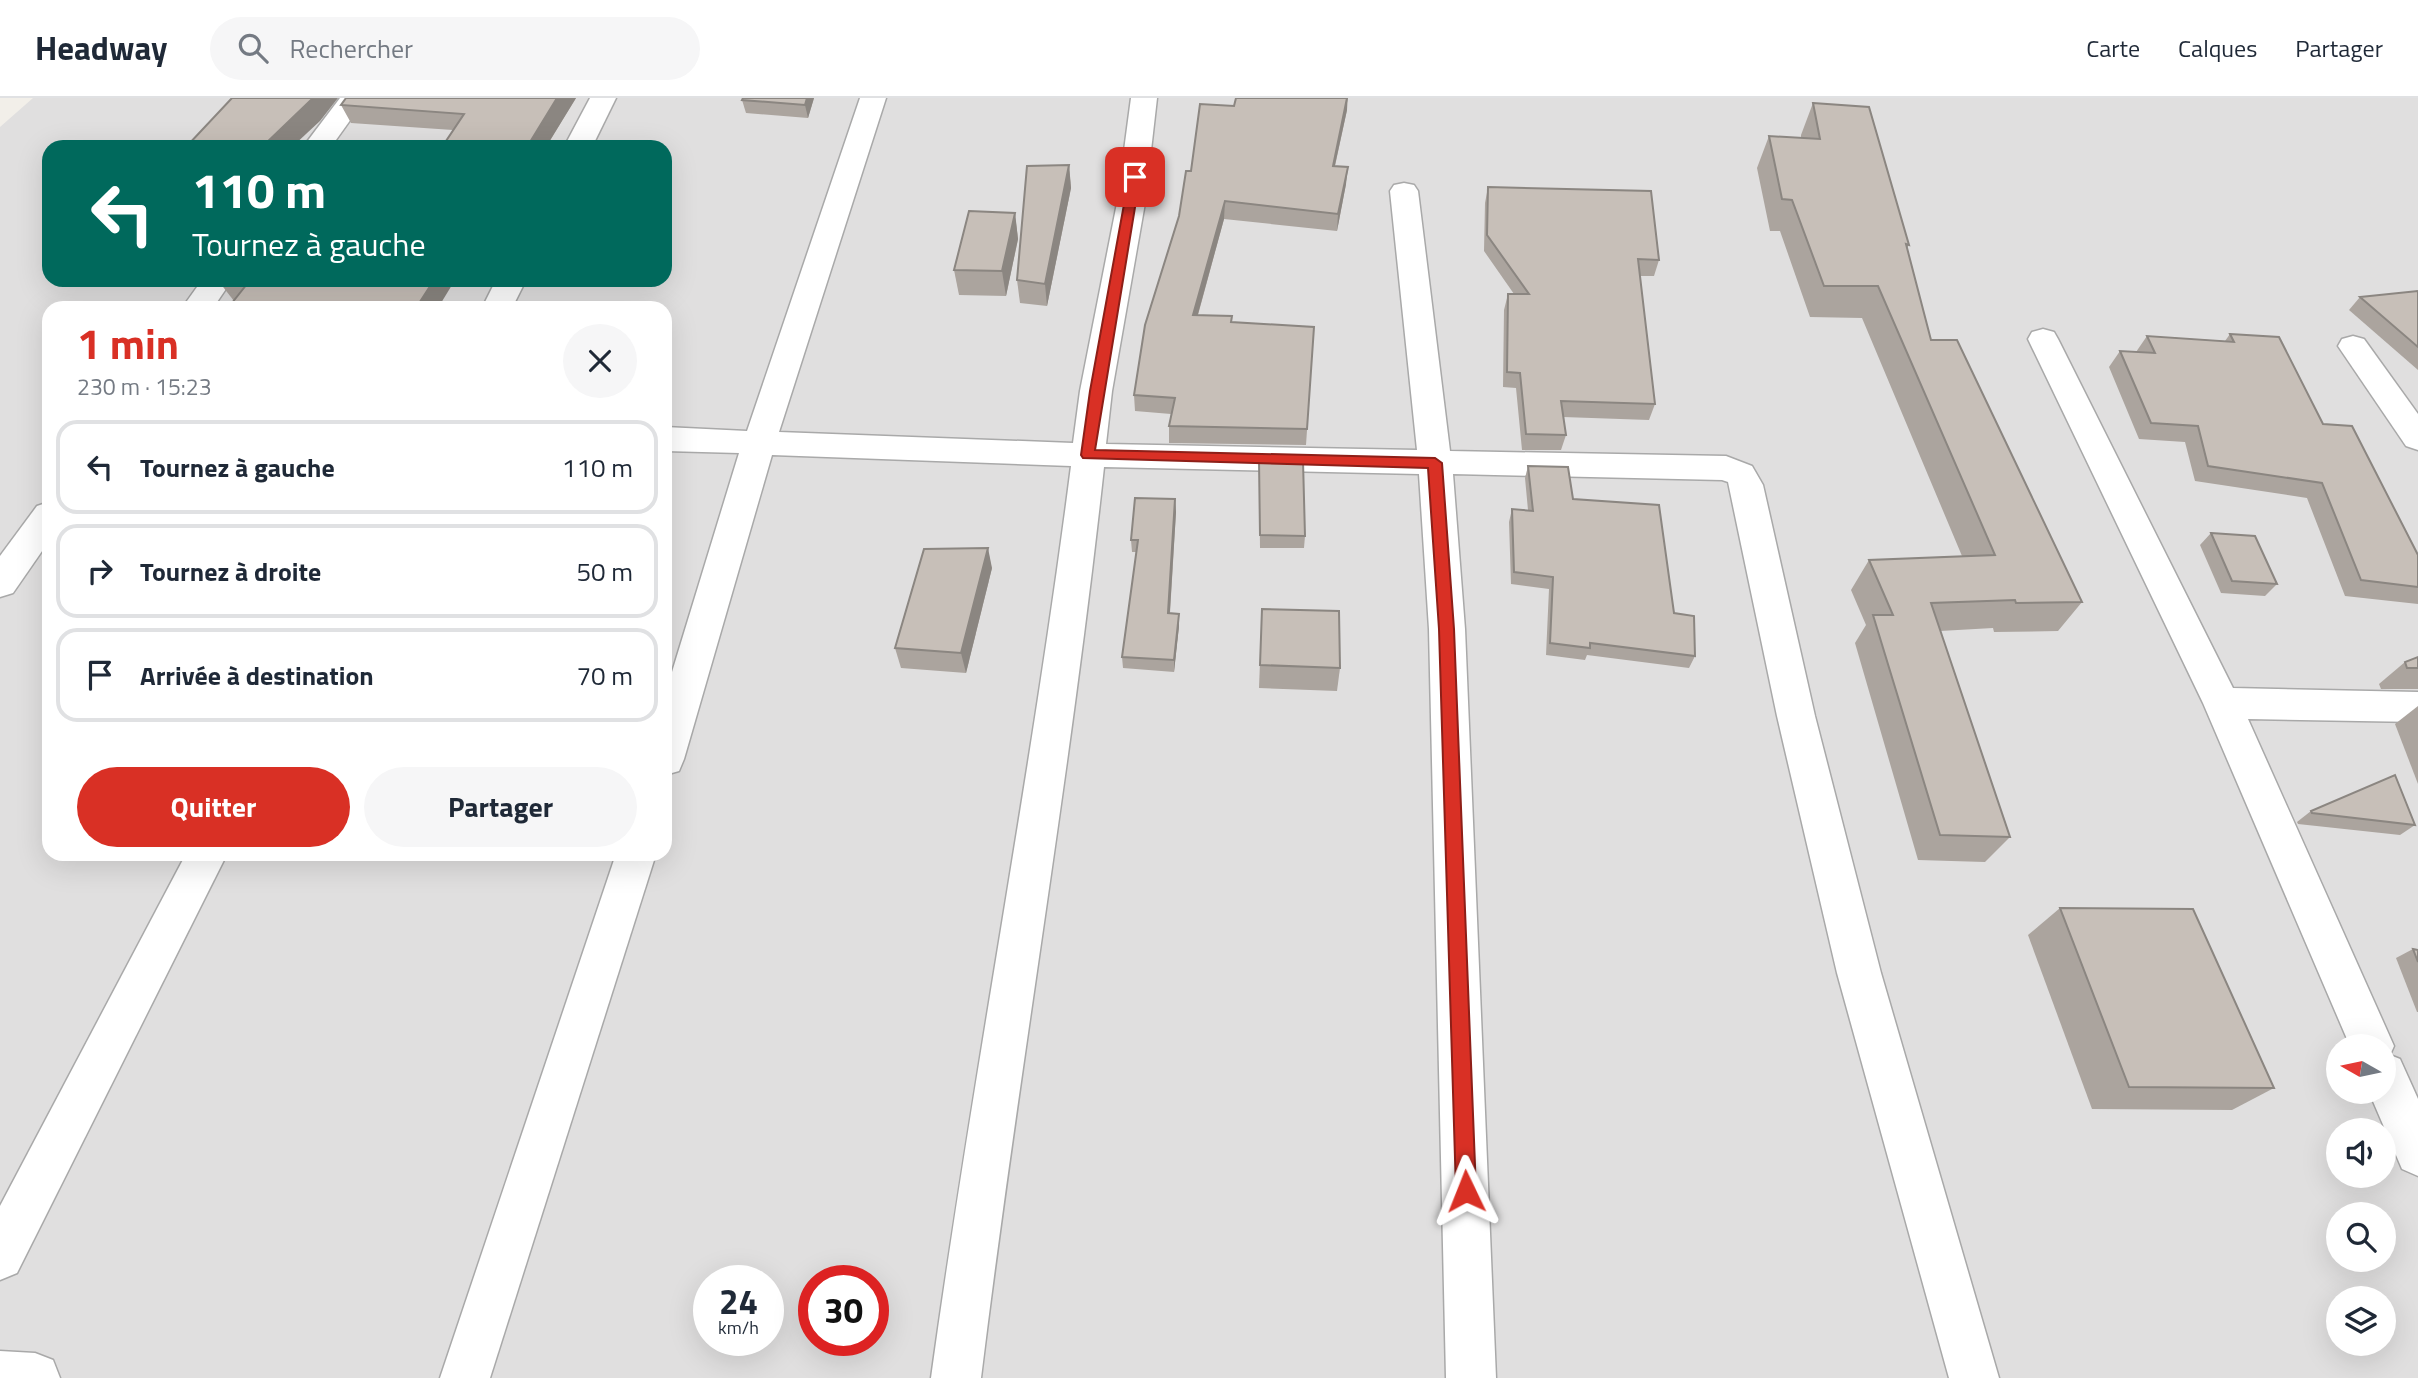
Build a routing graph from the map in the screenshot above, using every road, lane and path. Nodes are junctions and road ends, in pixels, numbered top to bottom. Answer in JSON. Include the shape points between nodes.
{"nodes":[{"id":1,"x":353,"y":98,"type":"edge"},
{"id":2,"x":603,"y":98,"type":"edge"},
{"id":3,"x":873,"y":98,"type":"edge"},
{"id":4,"x":1144,"y":98,"type":"edge"},
{"id":5,"x":322,"y":140,"type":"edge"},
{"id":6,"x":582,"y":140,"type":"edge"},
{"id":7,"x":1404,"y":191,"type":"dead end"},
{"id":8,"x":2043,"y":339,"type":"dead end"},
{"id":9,"x":2353,"y":346,"type":"dead end"},
{"id":10,"x":2418,"y":438,"type":"edge"},
{"id":11,"x":672,"y":439,"type":"edge"},
{"id":12,"x":759,"y":442,"type":"junction"},
{"id":13,"x":1087,"y":455,"type":"junction"},
{"id":14,"x":1435,"y":463,"type":"junction"},
{"id":15,"x":42,"y":525,"type":"edge"},
{"id":16,"x":0,"y":583,"type":"edge"},
{"id":17,"x":2222,"y":703,"type":"junction"},
{"id":18,"x":2418,"y":707,"type":"edge"},
{"id":19,"x":672,"y":735,"type":"edge"},
{"id":20,"x":203,"y":861,"type":"edge"},
{"id":21,"x":634,"y":861,"type":"edge"},
{"id":22,"x":2367,"y":1034,"type":"edge"},
{"id":23,"x":2396,"y":1102,"type":"edge"},
{"id":24,"x":2418,"y":1153,"type":"edge"},
{"id":25,"x":0,"y":1256,"type":"edge"},
{"id":26,"x":0,"y":1376,"type":"edge"},
{"id":27,"x":35,"y":1378,"type":"edge"},
{"id":28,"x":465,"y":1378,"type":"edge"},
{"id":29,"x":956,"y":1378,"type":"edge"},
{"id":30,"x":1471,"y":1378,"type":"edge"},
{"id":31,"x":1974,"y":1378,"type":"edge"}],
"edges":[{"from":1,"to":5,"type":"street"},
{"from":2,"to":6,"type":"street"},
{"from":3,"to":12,"type":"street"},
{"from":4,"to":13,"type":"street","via":[[1132,203]]},
{"from":7,"to":14,"type":"street"},
{"from":8,"to":17,"type":"street"},
{"from":9,"to":10,"type":"street"},
{"from":11,"to":12,"type":"street"},
{"from":12,"to":13,"type":"street"},
{"from":12,"to":19,"type":"street"},
{"from":13,"to":14,"type":"street"},
{"from":13,"to":29,"type":"street","via":[[1068,638],[983,1171]]},
{"from":14,"to":30,"type":"street","via":[[1447,629]]},
{"from":14,"to":31,"type":"street","via":[[1726,468],[1740,474],[1859,973]]},
{"from":15,"to":16,"type":"street"},
{"from":17,"to":18,"type":"street"},
{"from":17,"to":22,"type":"street"},
{"from":20,"to":25,"type":"street"},
{"from":21,"to":28,"type":"street"},
{"from":23,"to":24,"type":"street"},
{"from":26,"to":27,"type":"street"}]}
